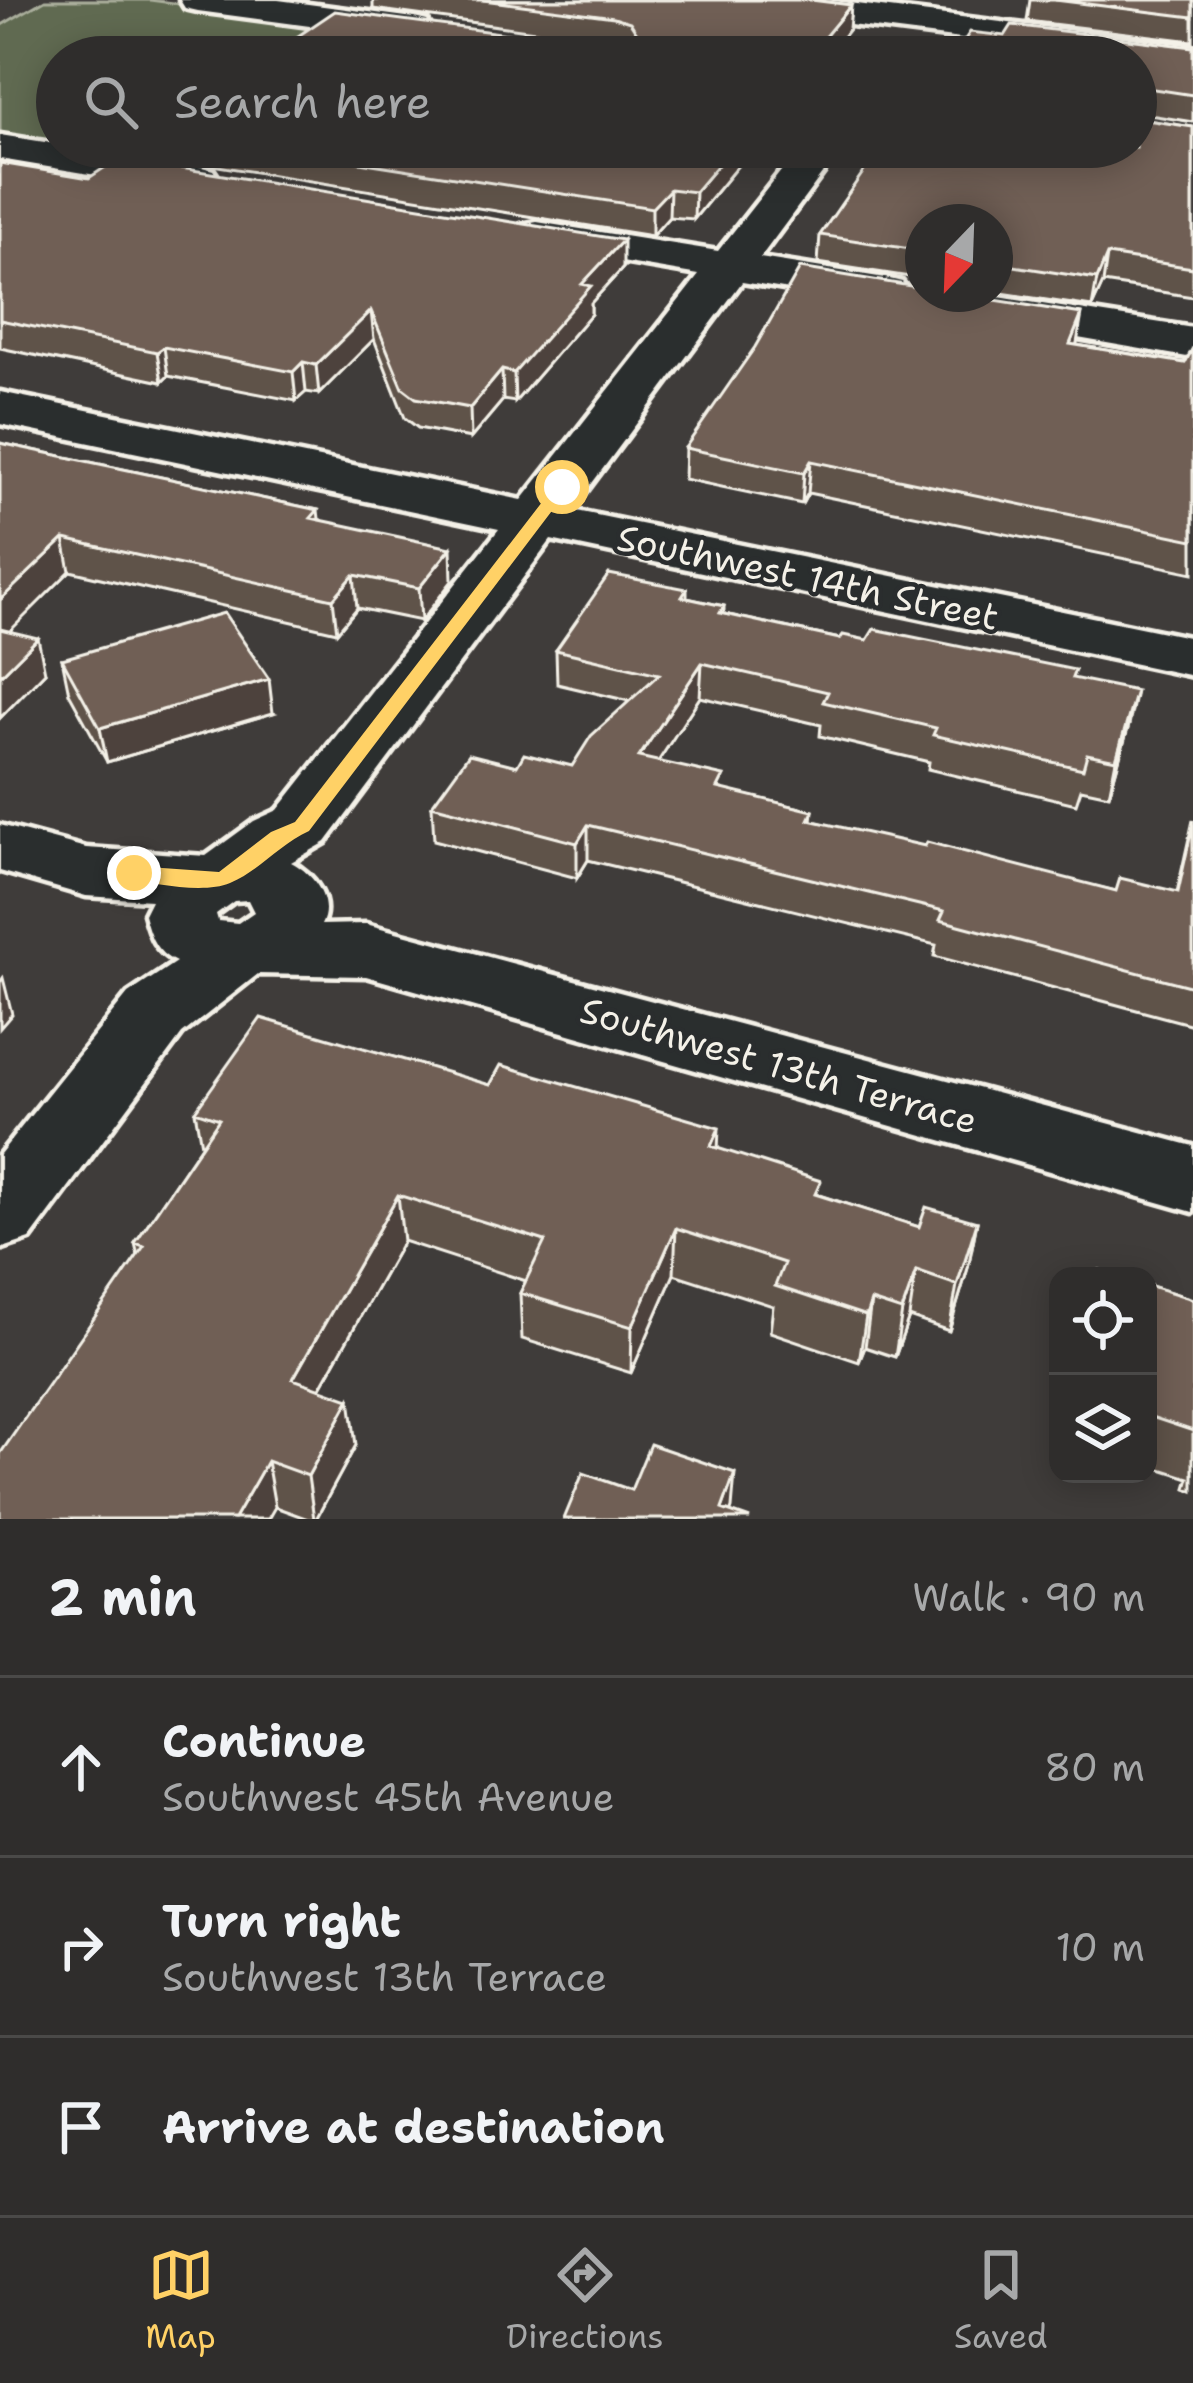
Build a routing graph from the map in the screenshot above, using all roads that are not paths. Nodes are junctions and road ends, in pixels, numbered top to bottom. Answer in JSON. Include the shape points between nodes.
{"nodes":[{"id":1,"x":198,"y":0,"type":"edge"},
{"id":2,"x":740,"y":0,"type":"edge"},
{"id":3,"x":974,"y":0,"type":"edge"},
{"id":4,"x":937,"y":25,"type":"junction"},
{"id":5,"x":451,"y":34,"type":"edge"},
{"id":6,"x":916,"y":36,"type":"edge"},
{"id":7,"x":1025,"y":36,"type":"edge"},
{"id":8,"x":1157,"y":52,"type":"edge"},
{"id":9,"x":1193,"y":57,"type":"edge"},
{"id":10,"x":0,"y":147,"type":"edge"},
{"id":11,"x":36,"y":153,"type":"edge"},
{"id":12,"x":129,"y":168,"type":"edge"},
{"id":13,"x":805,"y":168,"type":"edge"},
{"id":14,"x":245,"y":187,"type":"edge"},
{"id":15,"x":504,"y":230,"type":"edge"},
{"id":16,"x":733,"y":266,"type":"junction"},
{"id":17,"x":1193,"y":343,"type":"edge"},
{"id":18,"x":0,"y":408,"type":"edge"},
{"id":19,"x":537,"y":520,"type":"junction"},
{"id":20,"x":1193,"y":657,"type":"edge"},
{"id":21,"x":0,"y":848,"type":"edge"},
{"id":22,"x":234,"y":915,"type":"junction"},
{"id":23,"x":1193,"y":1179,"type":"edge"},
{"id":24,"x":0,"y":1215,"type":"edge"}],
"edges":[{"from":1,"to":5,"type":"street"},
{"from":2,"to":4,"type":"street"},
{"from":3,"to":4,"type":"street"},
{"from":4,"to":6,"type":"street"},
{"from":4,"to":7,"type":"street"},
{"from":8,"to":9,"type":"street"},
{"from":10,"to":11,"type":"street"},
{"from":12,"to":14,"type":"street"},
{"from":13,"to":16,"type":"street"},
{"from":15,"to":16,"type":"street"},
{"from":16,"to":17,"type":"street"},
{"from":16,"to":19,"type":"street"},
{"from":18,"to":19,"type":"street","name":"Southwest 14th Street"},
{"from":19,"to":20,"type":"street","name":"Southwest 14th Street"},
{"from":19,"to":22,"type":"street","via":[[302,826],[305,846]]},
{"from":21,"to":22,"type":"street","name":"Southwest 13th Terrace"},
{"from":22,"to":23,"type":"street","name":"Southwest 13th Terrace","via":[[298,952],[366,950]]},
{"from":22,"to":24,"type":"street","via":[[184,997],[155,1014]]}]}
